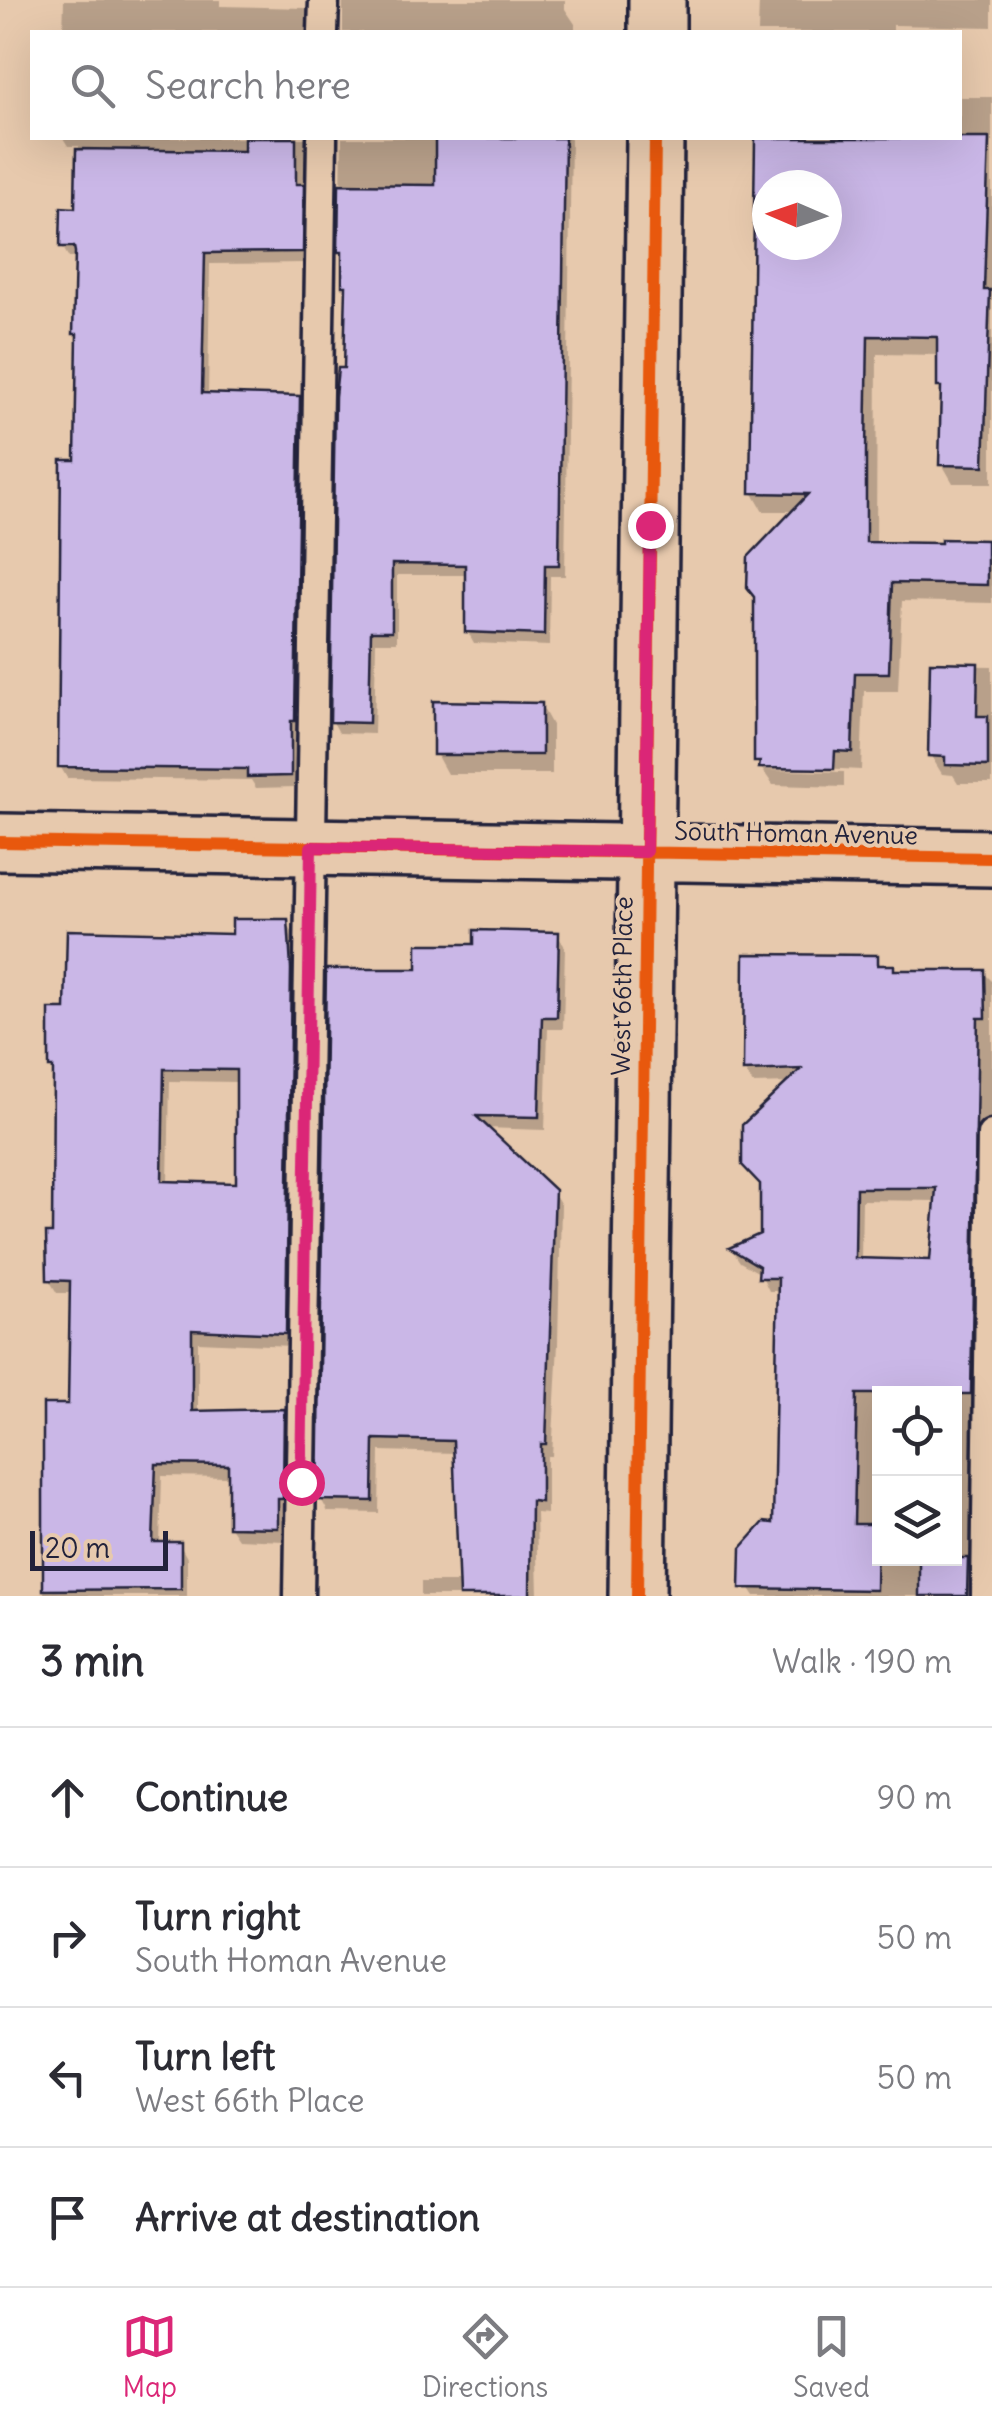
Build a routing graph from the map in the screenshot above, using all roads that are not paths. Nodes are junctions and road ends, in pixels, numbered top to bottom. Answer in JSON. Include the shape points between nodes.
{"nodes":[{"id":1,"x":324,"y":0,"type":"edge"},
{"id":2,"x":657,"y":0,"type":"edge"},
{"id":3,"x":324,"y":30,"type":"edge"},
{"id":4,"x":657,"y":30,"type":"edge"},
{"id":5,"x":322,"y":140,"type":"edge"},
{"id":6,"x":656,"y":140,"type":"edge"},
{"id":7,"x":0,"y":842,"type":"edge"},
{"id":8,"x":311,"y":847,"type":"junction"},
{"id":9,"x":646,"y":852,"type":"junction"},
{"id":10,"x":992,"y":858,"type":"edge"},
{"id":11,"x":992,"y":1135,"type":"edge"},
{"id":12,"x":299,"y":1596,"type":"edge"},
{"id":13,"x":637,"y":1596,"type":"edge"},
{"id":14,"x":986,"y":1596,"type":"edge"}],
"edges":[{"from":1,"to":3,"type":"lane"},
{"from":2,"to":4,"type":"street"},
{"from":5,"to":8,"type":"lane"},
{"from":6,"to":9,"type":"street","name":"West 66th Place"},
{"from":7,"to":8,"type":"street","name":"South Homan Avenue"},
{"from":8,"to":9,"type":"street","name":"South Homan Avenue"},
{"from":8,"to":12,"type":"lane"},
{"from":9,"to":10,"type":"street","name":"South Homan Avenue"},
{"from":9,"to":13,"type":"street","name":"West 66th Place"},
{"from":11,"to":14,"type":"lane"}]}
